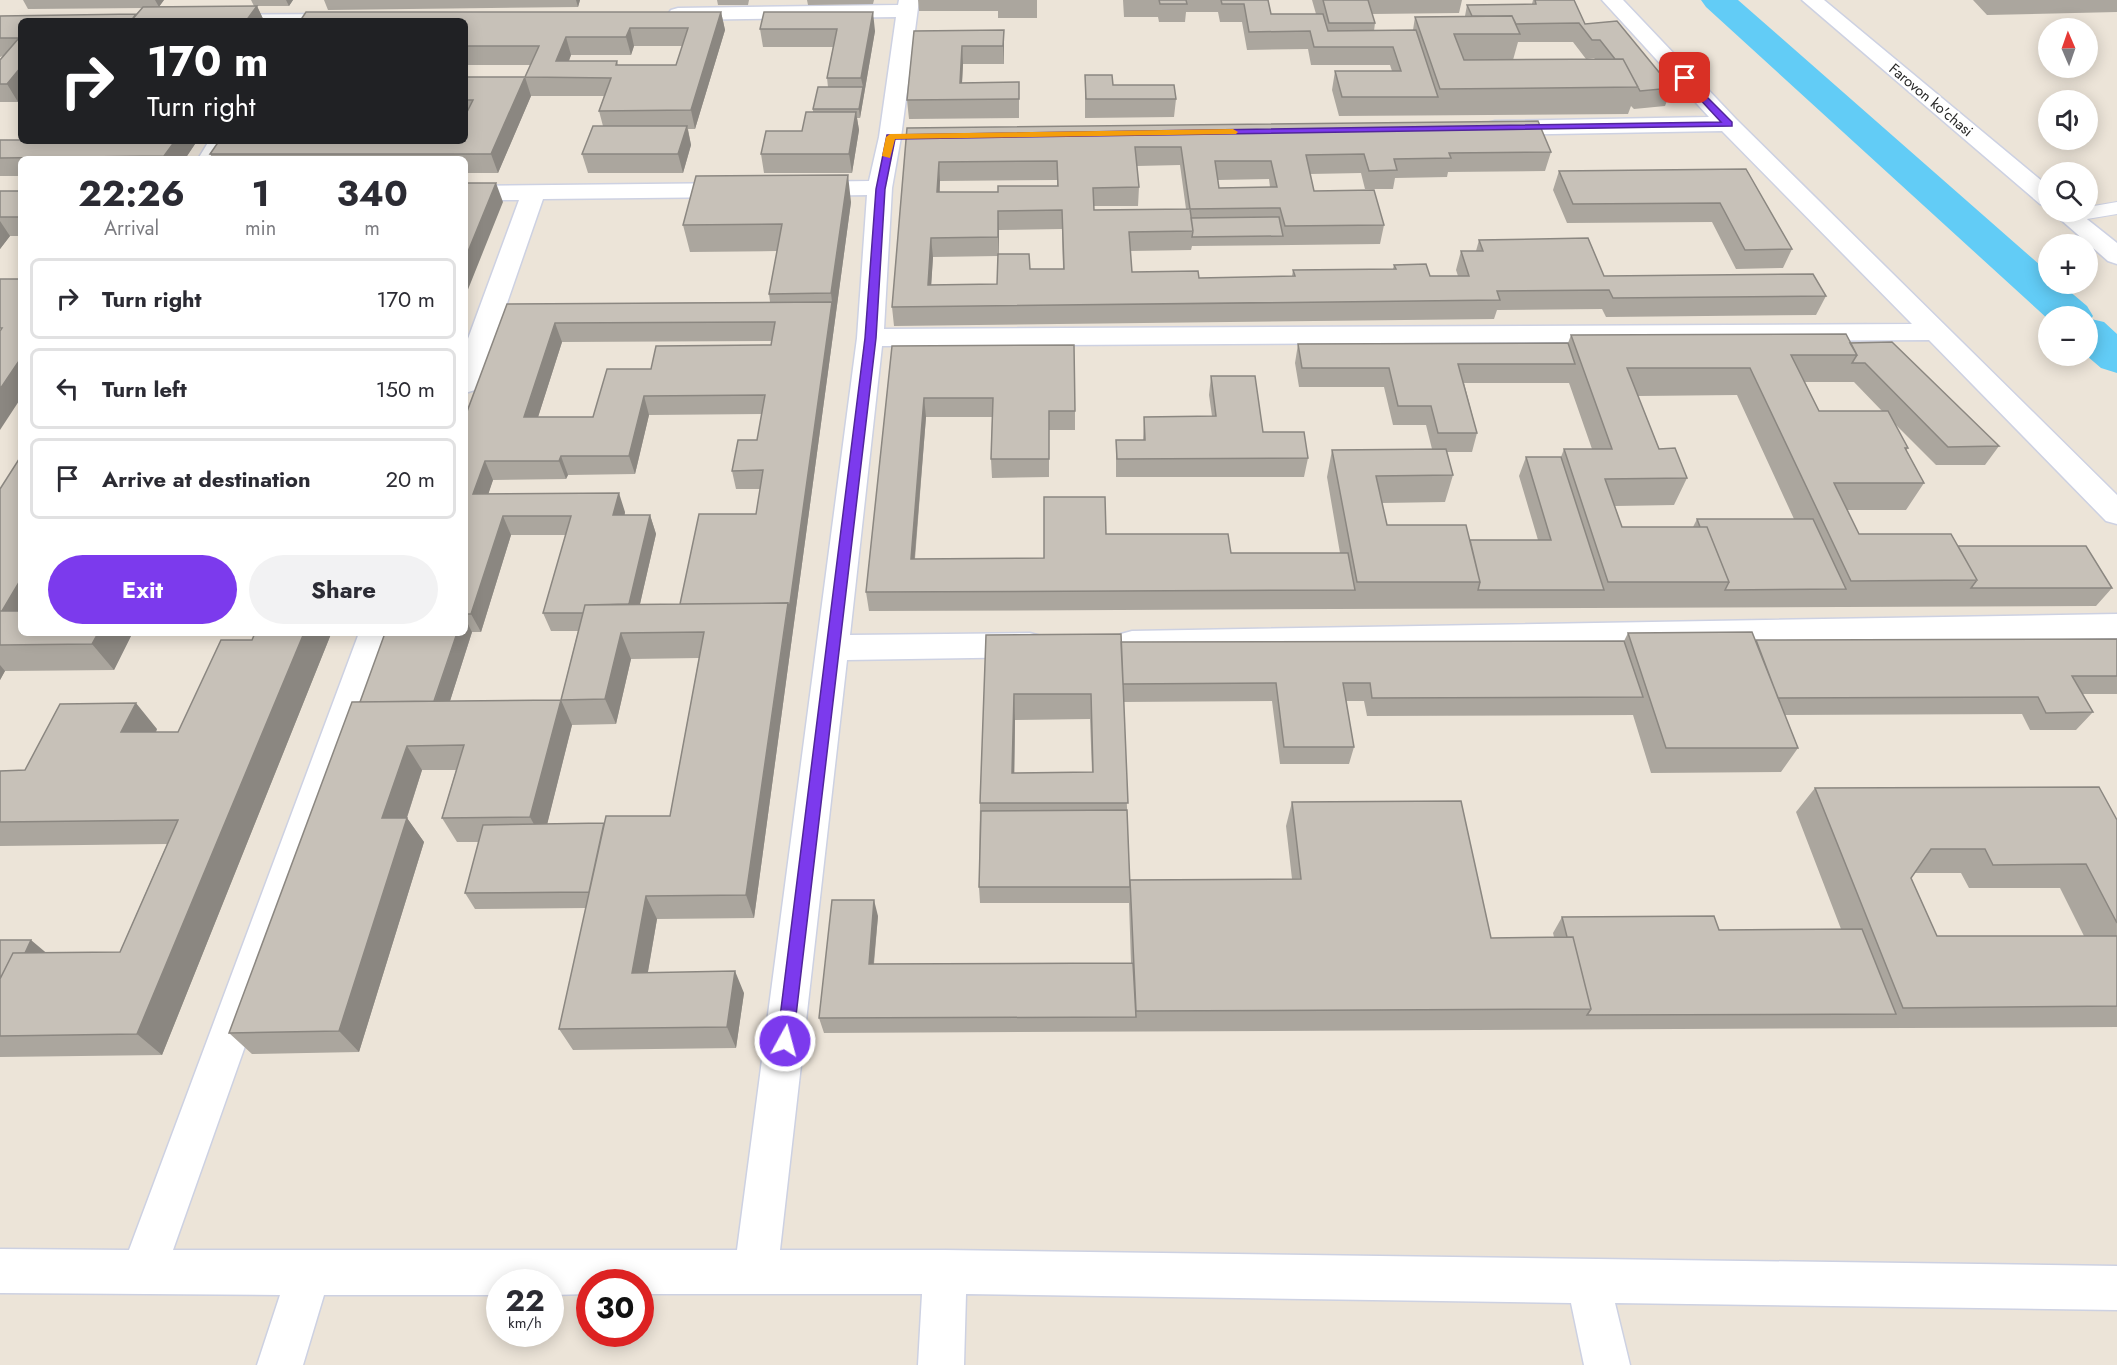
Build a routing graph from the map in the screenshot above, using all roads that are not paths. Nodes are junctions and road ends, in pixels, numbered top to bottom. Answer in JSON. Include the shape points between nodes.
{"nodes":[{"id":1,"x":309,"y":0,"type":"edge"},
{"id":2,"x":1612,"y":0,"type":"edge"},
{"id":3,"x":1812,"y":0,"type":"edge"},
{"id":4,"x":908,"y":5,"type":"edge"},
{"id":5,"x":656,"y":15,"type":"edge"},
{"id":6,"x":300,"y":18,"type":"edge"},
{"id":7,"x":1728,"y":124,"type":"junction"},
{"id":8,"x":1477,"y":128,"type":"edge"},
{"id":9,"x":880,"y":189,"type":"junction"},
{"id":10,"x":761,"y":190,"type":"edge"},
{"id":11,"x":785,"y":190,"type":"edge"},
{"id":12,"x":2038,"y":190,"type":"edge"},
{"id":13,"x":534,"y":192,"type":"junction"},
{"id":14,"x":468,"y":193,"type":"edge"},
{"id":15,"x":2117,"y":208,"type":"edge"},
{"id":16,"x":2098,"y":210,"type":"edge"},
{"id":17,"x":2076,"y":222,"type":"edge"},
{"id":18,"x":2117,"y":256,"type":"edge"},
{"id":19,"x":1935,"y":332,"type":"junction"},
{"id":20,"x":870,"y":338,"type":"junction"},
{"id":21,"x":468,"y":376,"type":"edge"},
{"id":22,"x":2117,"y":513,"type":"edge"},
{"id":23,"x":2117,"y":626,"type":"edge"},
{"id":24,"x":374,"y":636,"type":"edge"},
{"id":25,"x":1061,"y":644,"type":"edge"},
{"id":26,"x":1097,"y":644,"type":"edge"},
{"id":27,"x":833,"y":648,"type":"junction"},
{"id":28,"x":0,"y":1271,"type":"edge"},
{"id":29,"x":143,"y":1272,"type":"junction"},
{"id":30,"x":756,"y":1272,"type":"junction"},
{"id":31,"x":945,"y":1272,"type":"junction"},
{"id":32,"x":309,"y":1273,"type":"junction"},
{"id":33,"x":1588,"y":1280,"type":"junction"},
{"id":34,"x":2117,"y":1288,"type":"edge"},
{"id":35,"x":280,"y":1365,"type":"edge"},
{"id":36,"x":941,"y":1365,"type":"edge"},
{"id":37,"x":1607,"y":1365,"type":"edge"}],
"edges":[{"from":1,"to":6,"type":"street"},
{"from":2,"to":7,"type":"street"},
{"from":3,"to":12,"type":"street","name":"Farovon ko'chasi"},
{"from":4,"to":5,"type":"street"},
{"from":4,"to":9,"type":"street","via":[[902,136]]},
{"from":7,"to":8,"type":"street"},
{"from":7,"to":19,"type":"street"},
{"from":9,"to":11,"type":"street"},
{"from":9,"to":20,"type":"street"},
{"from":10,"to":13,"type":"street"},
{"from":13,"to":14,"type":"street"},
{"from":13,"to":21,"type":"street"},
{"from":15,"to":16,"type":"lane"},
{"from":17,"to":18,"type":"street"},
{"from":19,"to":20,"type":"street"},
{"from":19,"to":22,"type":"street"},
{"from":20,"to":27,"type":"street"},
{"from":23,"to":26,"type":"street"},
{"from":24,"to":29,"type":"street"},
{"from":25,"to":27,"type":"street"},
{"from":27,"to":30,"type":"street"},
{"from":28,"to":29,"type":"street"},
{"from":29,"to":32,"type":"street"},
{"from":30,"to":31,"type":"street"},
{"from":30,"to":32,"type":"street"},
{"from":31,"to":33,"type":"street"},
{"from":31,"to":36,"type":"street"},
{"from":32,"to":35,"type":"street"},
{"from":33,"to":34,"type":"street"},
{"from":33,"to":37,"type":"street"}]}
